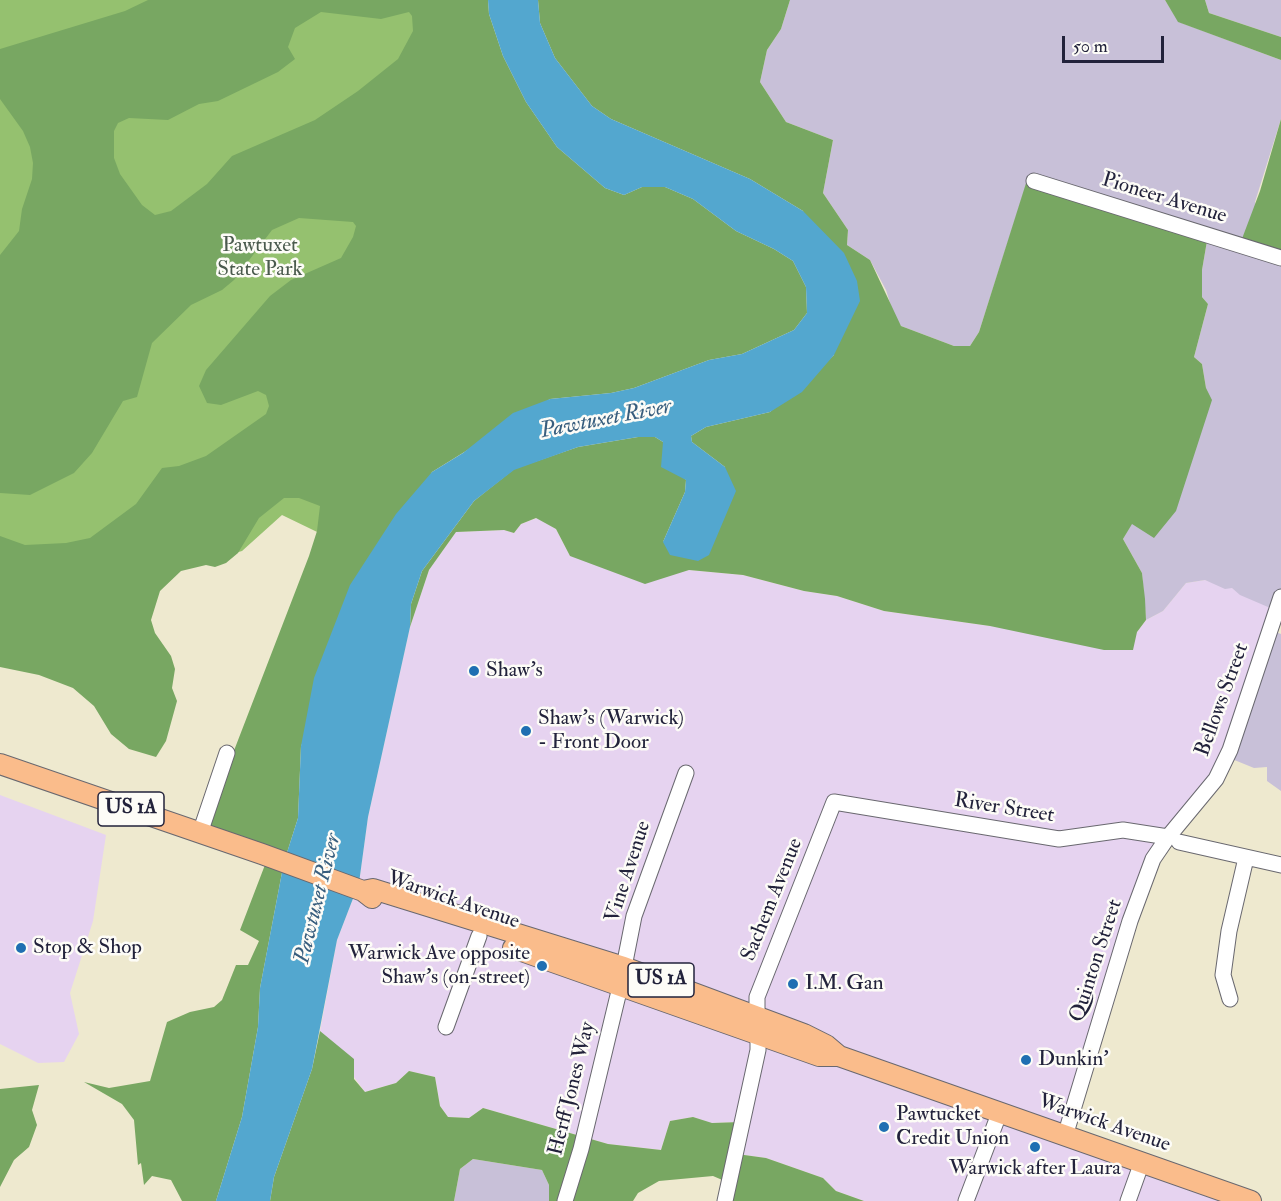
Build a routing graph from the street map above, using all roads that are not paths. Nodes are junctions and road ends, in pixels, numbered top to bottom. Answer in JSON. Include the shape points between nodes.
{"nodes":[{"id":1,"x":1034,"y":180,"type":"dead end"},
{"id":2,"x":1281,"y":258,"type":"edge"},
{"id":3,"x":1281,"y":597,"type":"edge"},
{"id":4,"x":227,"y":753,"type":"dead end"},
{"id":5,"x":0,"y":764,"type":"edge"},
{"id":6,"x":686,"y":772,"type":"dead end"},
{"id":7,"x":834,"y":802,"type":"joint"},
{"id":8,"x":200,"y":833,"type":"junction"},
{"id":9,"x":1173,"y":840,"type":"junction"},
{"id":10,"x":1246,"y":858,"type":"junction"},
{"id":11,"x":1281,"y":865,"type":"edge"},
{"id":12,"x":360,"y":890,"type":"junction"},
{"id":13,"x":479,"y":936,"type":"junction"},
{"id":14,"x":624,"y":966,"type":"junction"},
{"id":15,"x":620,"y":987,"type":"junction"},
{"id":16,"x":1230,"y":999,"type":"dead end"},
{"id":17,"x":758,"y":1025,"type":"junction"},
{"id":18,"x":446,"y":1027,"type":"dead end"},
{"id":19,"x":999,"y":1114,"type":"junction"},
{"id":20,"x":1065,"y":1136,"type":"junction"},
{"id":21,"x":1142,"y":1162,"type":"junction"},
{"id":22,"x":565,"y":1201,"type":"edge"},
{"id":23,"x":725,"y":1201,"type":"edge"},
{"id":24,"x":966,"y":1201,"type":"edge"},
{"id":25,"x":1128,"y":1201,"type":"edge"},
{"id":26,"x":1251,"y":1201,"type":"edge"}],
"edges":[{"from":1,"to":2,"type":"street","name":"Pioneer Avenue"},
{"from":3,"to":9,"type":"street","name":"Bellows Street","via":[[1230,750],[1216,778]]},
{"from":4,"to":8,"type":"street"},
{"from":5,"to":8,"type":"main road","number":"US 1A"},
{"from":6,"to":14,"type":"street","name":"Vine Avenue","via":[[641,890]]},
{"from":7,"to":9,"type":"street","name":"River Street","via":[[1059,839],[1123,830]]},
{"from":7,"to":17,"type":"street","name":"Sachem Avenue","via":[[757,997]]},
{"from":8,"to":12,"type":"main road","number":"US 1A"},
{"from":9,"to":10,"type":"street","name":"River Street"},
{"from":9,"to":20,"type":"street","name":"Quinton Street","via":[[1154,859],[1130,921]]},
{"from":10,"to":11,"type":"street","name":"River Street"},
{"from":10,"to":16,"type":"street","via":[[1223,975]]},
{"from":12,"to":13,"type":"main road","name":"Warwick Avenue","number":"US 1A","via":[[371,898]]},
{"from":12,"to":14,"type":"main road","name":"Warwick Avenue","number":"US 1A","via":[[373,889]]},
{"from":13,"to":15,"type":"main road","name":"Warwick Avenue","number":"US 1A"},
{"from":13,"to":18,"type":"street"},
{"from":14,"to":15,"type":"street","name":"Vine Avenue"},
{"from":14,"to":17,"type":"main road","name":"Warwick Avenue","number":"US 1A"},
{"from":15,"to":17,"type":"main road","name":"Warwick Avenue","number":"US 1A"},
{"from":15,"to":22,"type":"street","name":"Herff Jones Way"},
{"from":17,"to":19,"type":"main road","name":"Warwick Avenue","number":"US 1A","via":[[804,1034],[826,1044],[839,1056]]},
{"from":17,"to":23,"type":"street","name":"Sachem Avenue","via":[[758,1050]]},
{"from":19,"to":20,"type":"main road","name":"Warwick Avenue","number":"US 1A"},
{"from":19,"to":24,"type":"street"},
{"from":20,"to":21,"type":"main road","name":"Warwick Avenue","number":"US 1A"},
{"from":21,"to":25,"type":"street"},
{"from":21,"to":26,"type":"main road","name":"Warwick Avenue","number":"US 1A"}]}
